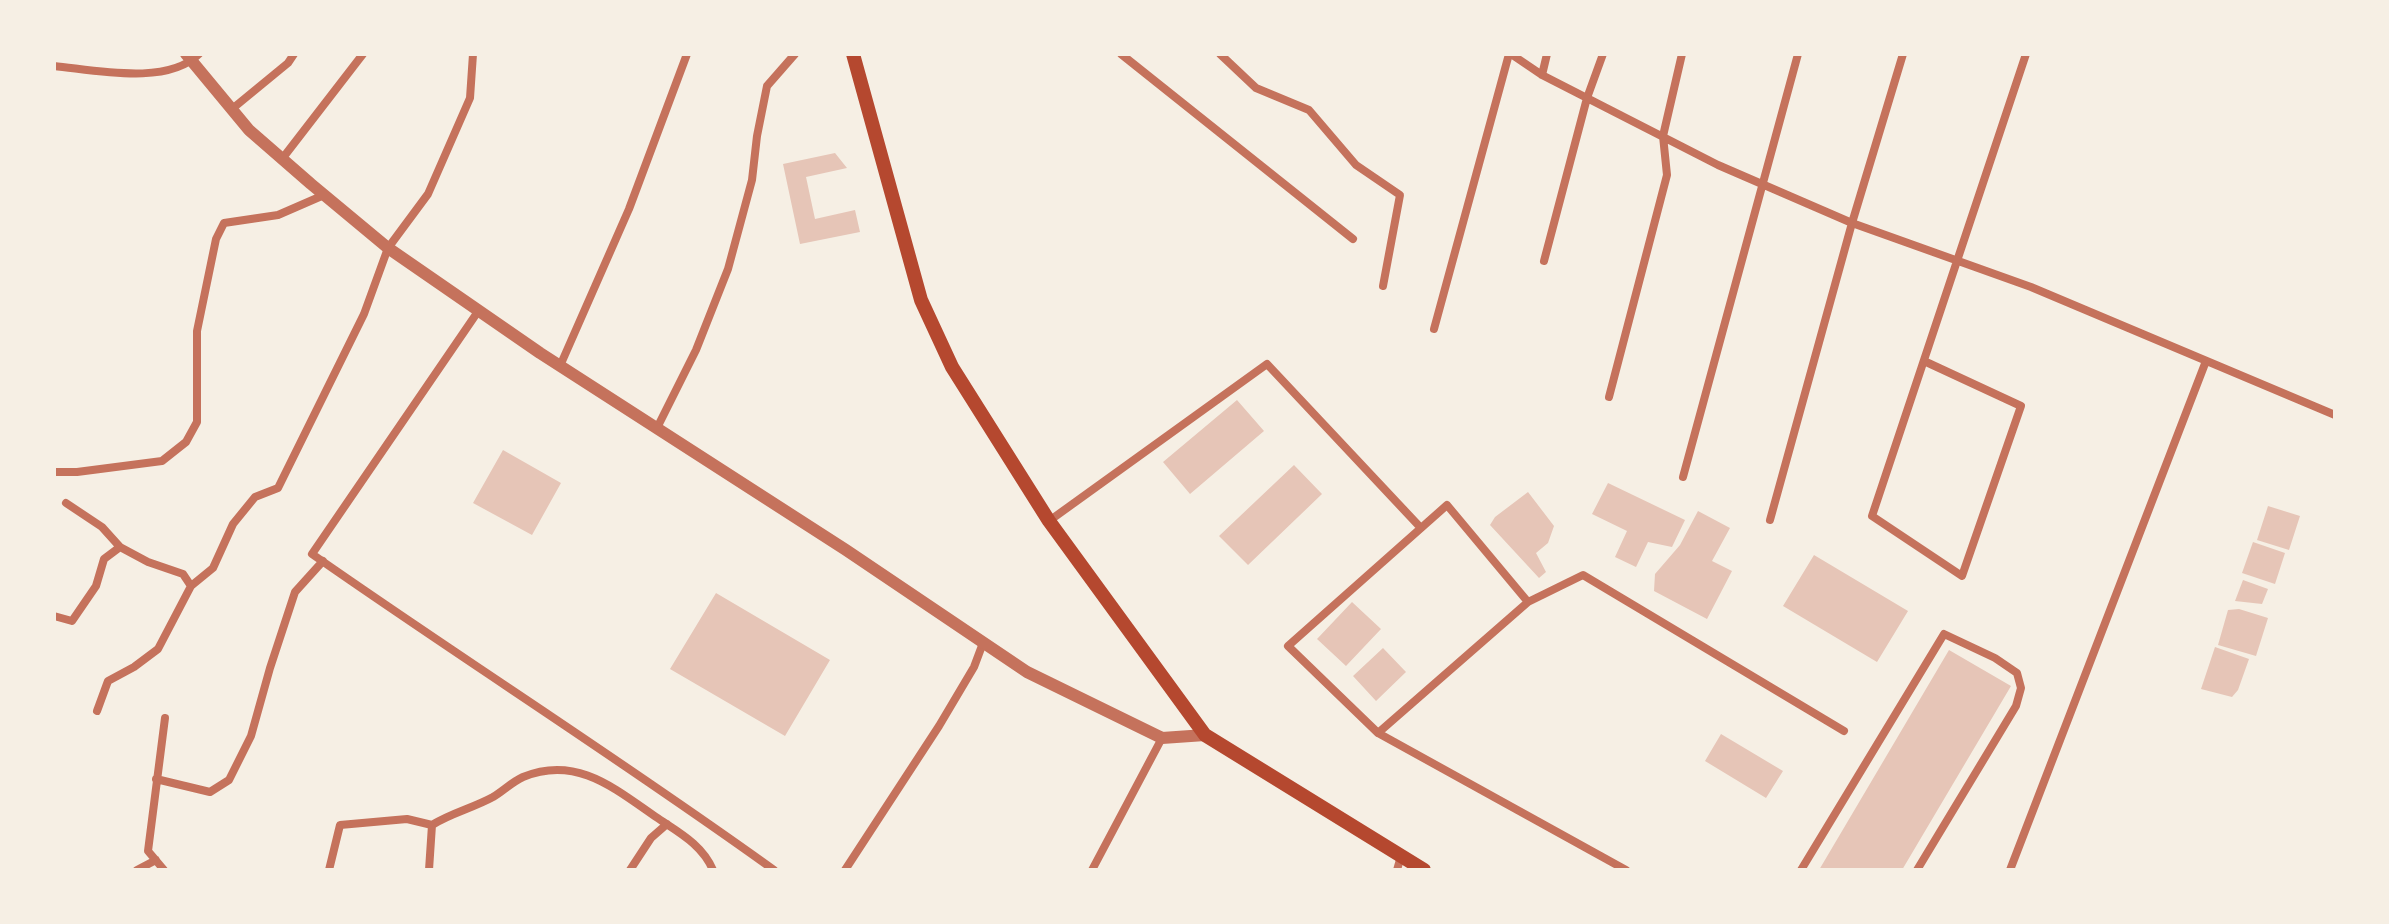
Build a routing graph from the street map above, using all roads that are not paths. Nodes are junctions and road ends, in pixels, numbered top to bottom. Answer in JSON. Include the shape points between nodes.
{"nodes":[{"id":1,"x":294,"y":54,"type":"edge"},
{"id":2,"x":363,"y":54,"type":"edge"},
{"id":3,"x":473,"y":54,"type":"edge"},
{"id":4,"x":687,"y":54,"type":"edge"},
{"id":5,"x":795,"y":54,"type":"edge"},
{"id":6,"x":853,"y":54,"type":"edge"},
{"id":7,"x":1121,"y":54,"type":"edge"},
{"id":8,"x":1220,"y":54,"type":"edge"},
{"id":9,"x":1510,"y":54,"type":"edge"},
{"id":10,"x":1547,"y":54,"type":"edge"},
{"id":11,"x":1603,"y":54,"type":"edge"},
{"id":12,"x":1682,"y":54,"type":"edge"},
{"id":13,"x":1798,"y":54,"type":"edge"},
{"id":14,"x":1903,"y":54,"type":"edge"},
{"id":15,"x":2026,"y":54,"type":"edge"},
{"id":16,"x":192,"y":56,"type":"edge"},
{"id":17,"x":54,"y":66,"type":"edge"},
{"id":18,"x":1542,"y":75,"type":"junction"},
{"id":19,"x":1587,"y":98,"type":"junction"},
{"id":20,"x":232,"y":109,"type":"junction"},
{"id":21,"x":1663,"y":136,"type":"junction"},
{"id":22,"x":282,"y":159,"type":"junction"},
{"id":23,"x":1762,"y":184,"type":"junction"},
{"id":24,"x":324,"y":195,"type":"junction"},
{"id":25,"x":1852,"y":223,"type":"junction"},
{"id":26,"x":1353,"y":239,"type":"dead end"},
{"id":27,"x":388,"y":248,"type":"junction"},
{"id":28,"x":1957,"y":259,"type":"junction"},
{"id":29,"x":1544,"y":261,"type":"dead end"},
{"id":30,"x":1383,"y":286,"type":"dead end"},
{"id":31,"x":479,"y":310,"type":"junction"},
{"id":32,"x":1434,"y":329,"type":"dead end"},
{"id":33,"x":1924,"y":361,"type":"junction"},
{"id":34,"x":2206,"y":361,"type":"junction"},
{"id":35,"x":560,"y":366,"type":"junction"},
{"id":36,"x":1609,"y":397,"type":"dead end"},
{"id":37,"x":2335,"y":415,"type":"edge"},
{"id":38,"x":657,"y":428,"type":"junction"},
{"id":39,"x":54,"y":472,"type":"edge"},
{"id":40,"x":1683,"y":477,"type":"dead end"},
{"id":41,"x":66,"y":503,"type":"dead end"},
{"id":42,"x":1770,"y":520,"type":"dead end"},
{"id":43,"x":1049,"y":521,"type":"junction"},
{"id":44,"x":1420,"y":527,"type":"junction"},
{"id":45,"x":120,"y":547,"type":"junction"},
{"id":46,"x":323,"y":561,"type":"junction"},
{"id":47,"x":191,"y":586,"type":"junction"},
{"id":48,"x":1528,"y":602,"type":"junction"},
{"id":49,"x":54,"y":616,"type":"edge"},
{"id":50,"x":983,"y":643,"type":"junction"},
{"id":51,"x":97,"y":711,"type":"dead end"},
{"id":52,"x":165,"y":718,"type":"dead end"},
{"id":53,"x":1844,"y":731,"type":"dead end"},
{"id":54,"x":1378,"y":733,"type":"junction"},
{"id":55,"x":1205,"y":735,"type":"junction"},
{"id":56,"x":1162,"y":738,"type":"junction"},
{"id":57,"x":156,"y":779,"type":"junction"},
{"id":58,"x":667,"y":824,"type":"junction"},
{"id":59,"x":432,"y":825,"type":"junction"},
{"id":60,"x":156,"y":860,"type":"junction"},
{"id":61,"x":1399,"y":863,"type":"edge"},
{"id":62,"x":137,"y":870,"type":"edge"},
{"id":63,"x":164,"y":870,"type":"edge"},
{"id":64,"x":329,"y":870,"type":"edge"},
{"id":65,"x":429,"y":870,"type":"edge"},
{"id":66,"x":630,"y":870,"type":"edge"},
{"id":67,"x":713,"y":870,"type":"edge"},
{"id":68,"x":774,"y":870,"type":"edge"},
{"id":69,"x":845,"y":870,"type":"edge"},
{"id":70,"x":1092,"y":870,"type":"edge"},
{"id":71,"x":1424,"y":870,"type":"edge"},
{"id":72,"x":1626,"y":870,"type":"edge"},
{"id":73,"x":1801,"y":870,"type":"edge"},
{"id":74,"x":1917,"y":870,"type":"edge"},
{"id":75,"x":2010,"y":870,"type":"edge"}],
"edges":[{"from":1,"to":20,"type":"street"},
{"from":2,"to":22,"type":"street"},
{"from":3,"to":27,"type":"street","via":[[470,98],[428,194]]},
{"from":4,"to":35,"type":"street","via":[[629,209]]},
{"from":5,"to":38,"type":"street","via":[[767,86],[752,180],[728,269]]},
{"from":6,"to":43,"type":"main road","via":[[921,300],[952,367]]},
{"from":7,"to":26,"type":"street"},
{"from":8,"to":30,"type":"street","via":[[1256,88],[1309,110],[1356,165],[1400,195]]},
{"from":9,"to":18,"type":"street"},
{"from":9,"to":32,"type":"street"},
{"from":10,"to":18,"type":"street"},
{"from":11,"to":19,"type":"street"},
{"from":12,"to":21,"type":"street"},
{"from":13,"to":23,"type":"street"},
{"from":14,"to":25,"type":"street"},
{"from":15,"to":28,"type":"street"},
{"from":16,"to":17,"type":"street","via":[[152,74]]},
{"from":16,"to":20,"type":"street"},
{"from":18,"to":19,"type":"street"},
{"from":19,"to":21,"type":"street"},
{"from":19,"to":29,"type":"street"},
{"from":20,"to":22,"type":"street"},
{"from":21,"to":23,"type":"street"},
{"from":21,"to":36,"type":"street","via":[[1667,175]]},
{"from":22,"to":24,"type":"street"},
{"from":23,"to":25,"type":"street"},
{"from":23,"to":40,"type":"street"},
{"from":24,"to":27,"type":"street"},
{"from":24,"to":39,"type":"street","via":[[278,215],[224,223],[197,331],[197,422],[186,442],[162,461]]},
{"from":25,"to":28,"type":"street"},
{"from":25,"to":42,"type":"street"},
{"from":27,"to":31,"type":"street"},
{"from":27,"to":47,"type":"street","via":[[364,314],[278,488],[255,497],[233,524],[213,568]]},
{"from":28,"to":33,"type":"street"},
{"from":28,"to":34,"type":"street"},
{"from":31,"to":35,"type":"street"},
{"from":31,"to":46,"type":"street","via":[[312,554]]},
{"from":33,"to":33,"type":"street","via":[[1872,516],[1962,576],[2021,406]]},
{"from":34,"to":37,"type":"street"},
{"from":34,"to":75,"type":"street"},
{"from":35,"to":38,"type":"street"},
{"from":38,"to":50,"type":"street"},
{"from":41,"to":45,"type":"street","via":[[102,527]]},
{"from":43,"to":44,"type":"street","via":[[1267,364]]},
{"from":43,"to":55,"type":"main road"},
{"from":44,"to":48,"type":"street","via":[[1447,505]]},
{"from":44,"to":54,"type":"street","via":[[1288,646]]},
{"from":45,"to":47,"type":"street","via":[[183,574]]},
{"from":45,"to":49,"type":"street","via":[[104,559],[96,586],[72,621]]},
{"from":46,"to":57,"type":"street","via":[[295,592],[251,736],[229,780],[210,792]]},
{"from":46,"to":68,"type":"street"},
{"from":47,"to":51,"type":"street","via":[[158,649],[108,681]]},
{"from":48,"to":53,"type":"street","via":[[1583,575]]},
{"from":48,"to":54,"type":"street"},
{"from":50,"to":56,"type":"street","via":[[1027,672]]},
{"from":50,"to":69,"type":"street","via":[[939,726]]},
{"from":52,"to":57,"type":"street"},
{"from":54,"to":72,"type":"street"},
{"from":55,"to":56,"type":"street"},
{"from":55,"to":61,"type":"main road"},
{"from":56,"to":70,"type":"street"},
{"from":57,"to":60,"type":"street","via":[[148,851]]},
{"from":58,"to":59,"type":"street","via":[[582,772],[560,769],[520,778],[493,797]]},
{"from":58,"to":66,"type":"street"},
{"from":58,"to":67,"type":"street","via":[[691,840]]},
{"from":59,"to":64,"type":"street","via":[[407,819],[340,825]]},
{"from":59,"to":65,"type":"street"},
{"from":60,"to":62,"type":"street"},
{"from":60,"to":63,"type":"street"},
{"from":61,"to":71,"type":"main road"},
{"from":73,"to":74,"type":"street","via":[[1944,634],[2017,673],[2021,688],[2016,706]]}]}
